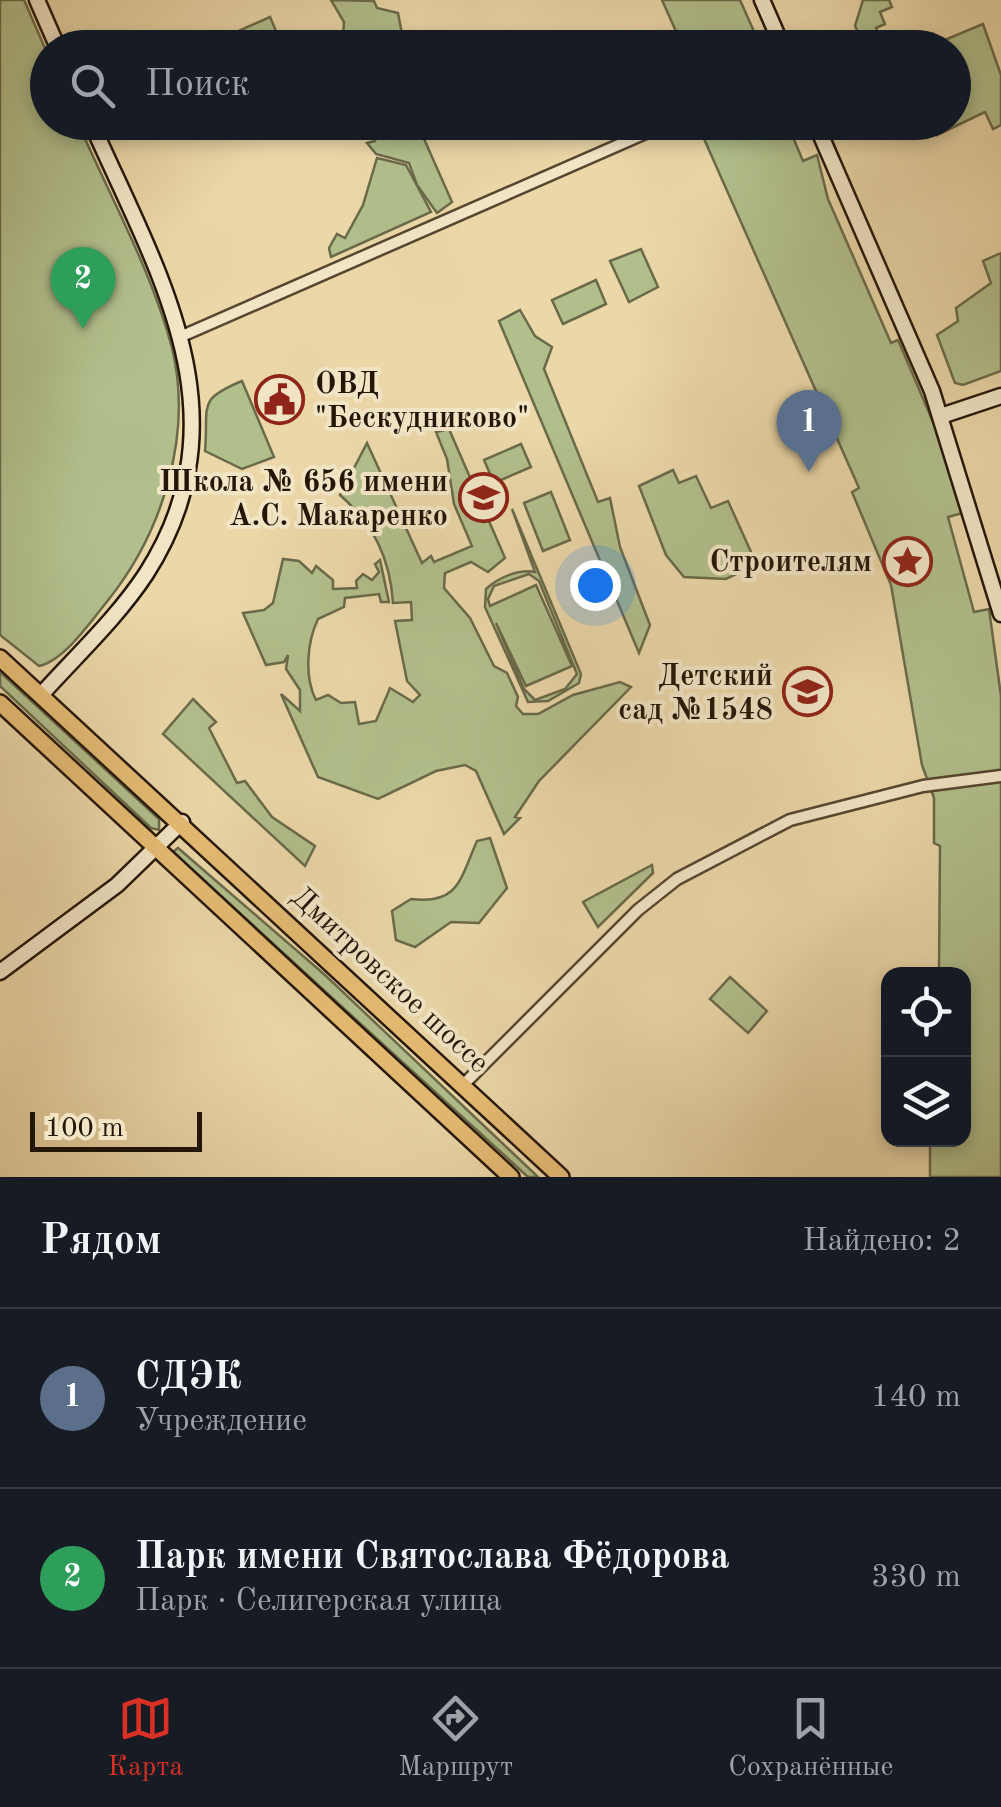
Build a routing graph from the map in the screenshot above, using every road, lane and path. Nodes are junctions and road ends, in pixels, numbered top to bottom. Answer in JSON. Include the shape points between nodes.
{"nodes":[{"id":1,"x":38,"y":0,"type":"edge"},
{"id":2,"x":762,"y":0,"type":"edge"},
{"id":3,"x":50,"y":30,"type":"edge"},
{"id":4,"x":775,"y":30,"type":"edge"},
{"id":5,"x":99,"y":140,"type":"edge"},
{"id":6,"x":631,"y":140,"type":"edge"},
{"id":7,"x":824,"y":140,"type":"edge"},
{"id":8,"x":182,"y":336,"type":"junction"},
{"id":9,"x":1001,"y":396,"type":"edge"},
{"id":10,"x":941,"y":416,"type":"junction"},
{"id":11,"x":1001,"y":614,"type":"edge"},
{"id":12,"x":0,"y":658,"type":"edge"},
{"id":13,"x":42,"y":695,"type":"junction"},
{"id":14,"x":0,"y":703,"type":"edge"},
{"id":15,"x":1001,"y":776,"type":"edge"},
{"id":16,"x":182,"y":822,"type":"junction"},
{"id":17,"x":157,"y":851,"type":"junction"},
{"id":18,"x":0,"y":972,"type":"edge"},
{"id":19,"x":464,"y":1084,"type":"junction"},
{"id":20,"x":511,"y":1177,"type":"edge"},
{"id":21,"x":561,"y":1177,"type":"edge"}],
"edges":[{"from":1,"to":3,"type":"street"},
{"from":2,"to":4,"type":"street"},
{"from":5,"to":8,"type":"street"},
{"from":6,"to":8,"type":"street"},
{"from":7,"to":10,"type":"street"},
{"from":8,"to":13,"type":"street","via":[[192,427],[175,515],[130,597]]},
{"from":9,"to":10,"type":"street"},
{"from":10,"to":11,"type":"street"},
{"from":12,"to":13,"type":"main road","name":"Дмитровское шоссе"},
{"from":13,"to":16,"type":"main road","name":"Дмитровское шоссе"},
{"from":14,"to":17,"type":"main road"},
{"from":15,"to":19,"type":"street","via":[[923,786],[790,820],[677,879]]},
{"from":16,"to":17,"type":"street"},
{"from":16,"to":19,"type":"main road","name":"Дмитровское шоссе"},
{"from":17,"to":18,"type":"street"},
{"from":17,"to":20,"type":"main road"},
{"from":19,"to":21,"type":"main road","name":"Дмитровское шоссе"}]}
